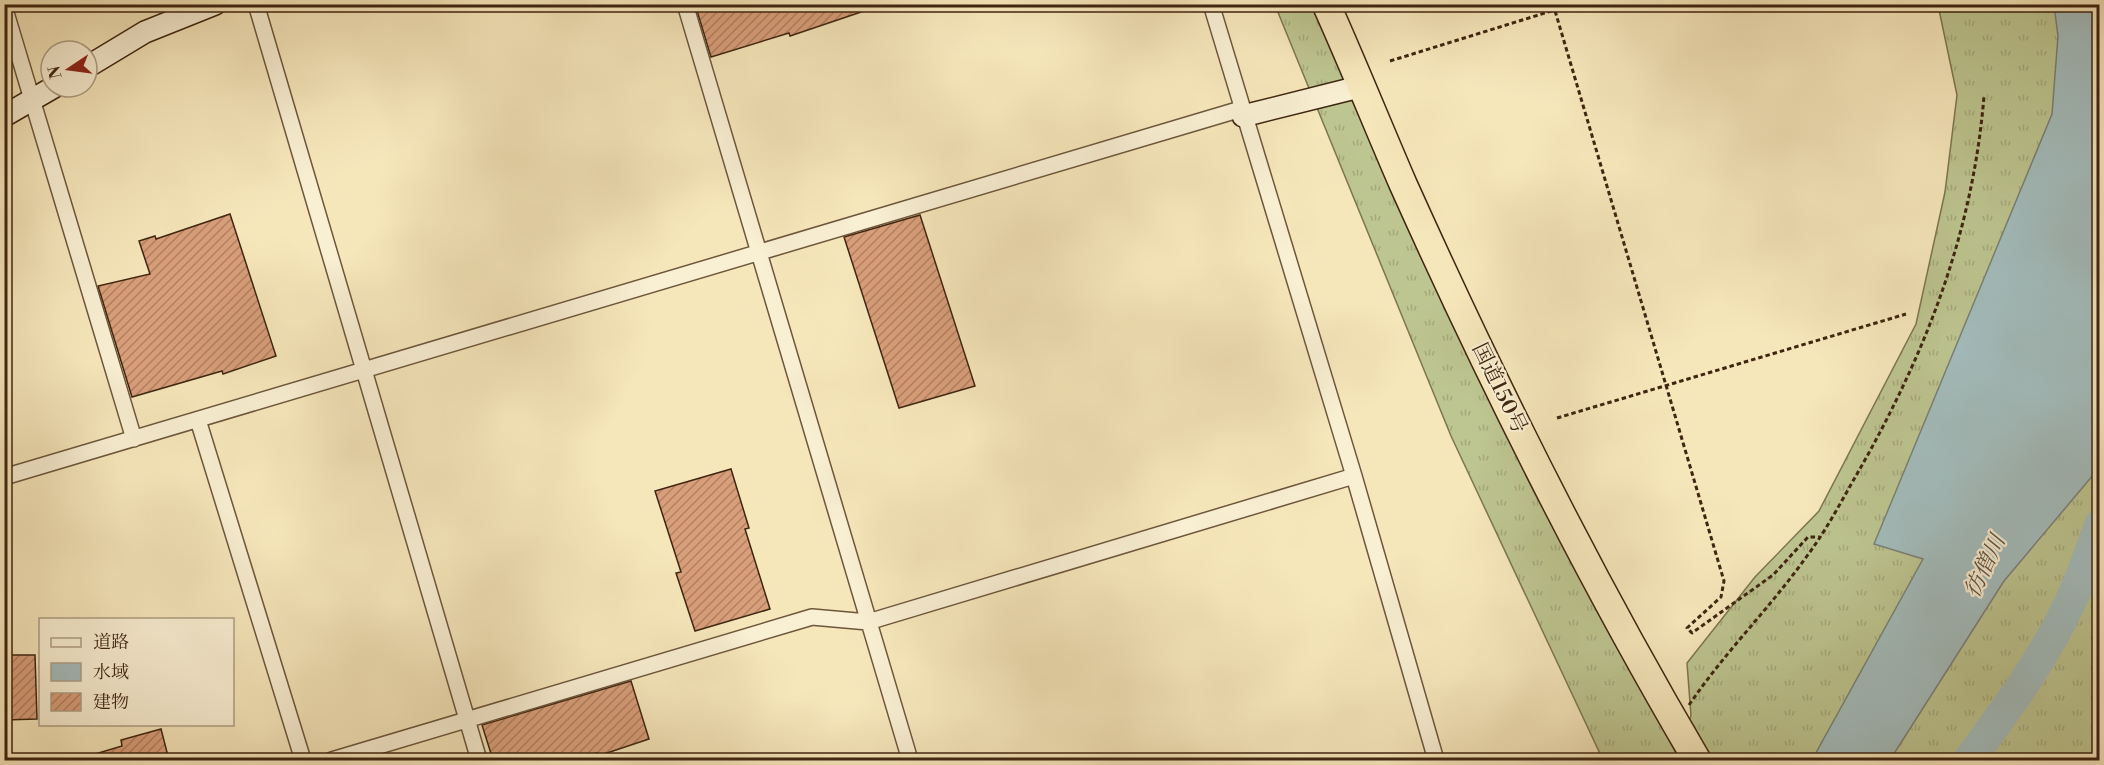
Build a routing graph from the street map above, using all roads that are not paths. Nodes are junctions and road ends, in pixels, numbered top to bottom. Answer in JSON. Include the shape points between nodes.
{"nodes":[{"id":1,"x":215,"y":4,"type":"edge"},
{"id":2,"x":256,"y":4,"type":"edge"},
{"id":3,"x":685,"y":4,"type":"edge"},
{"id":4,"x":1211,"y":4,"type":"edge"},
{"id":5,"x":1326,"y":4,"type":"edge"},
{"id":6,"x":4,"y":6,"type":"edge"},
{"id":7,"x":99,"y":60,"type":"edge"},
{"id":8,"x":1363,"y":86,"type":"junction"},
{"id":9,"x":39,"y":96,"type":"edge"},
{"id":10,"x":32,"y":100,"type":"junction"},
{"id":11,"x":1242,"y":112,"type":"junction"},
{"id":12,"x":4,"y":116,"type":"edge"},
{"id":13,"x":759,"y":253,"type":"junction"},
{"id":14,"x":364,"y":370,"type":"junction"},
{"id":15,"x":198,"y":420,"type":"junction"},
{"id":16,"x":134,"y":439,"type":"junction"},
{"id":17,"x":1354,"y":476,"type":"junction"},
{"id":18,"x":4,"y":477,"type":"edge"},
{"id":19,"x":868,"y":622,"type":"junction"},
{"id":20,"x":467,"y":718,"type":"junction"},
{"id":21,"x":1694,"y":755,"type":"edge"},
{"id":22,"x":303,"y":760,"type":"edge"},
{"id":23,"x":332,"y":760,"type":"edge"},
{"id":24,"x":480,"y":760,"type":"edge"},
{"id":25,"x":910,"y":760,"type":"edge"},
{"id":26,"x":1436,"y":760,"type":"edge"}],
"edges":[{"from":1,"to":7,"type":"street","via":[[145,32]]},
{"from":2,"to":14,"type":"street"},
{"from":3,"to":13,"type":"street"},
{"from":4,"to":11,"type":"street"},
{"from":5,"to":8,"type":"highway","name":"国道150号"},
{"from":6,"to":10,"type":"street"},
{"from":8,"to":11,"type":"street"},
{"from":8,"to":21,"type":"highway","name":"国道150号","via":[[1470,327],[1591,567]]},
{"from":9,"to":10,"type":"street"},
{"from":10,"to":12,"type":"street"},
{"from":10,"to":16,"type":"street"},
{"from":11,"to":13,"type":"street"},
{"from":11,"to":17,"type":"street"},
{"from":13,"to":14,"type":"street"},
{"from":13,"to":19,"type":"street"},
{"from":14,"to":15,"type":"street"},
{"from":14,"to":20,"type":"street"},
{"from":15,"to":16,"type":"street"},
{"from":15,"to":22,"type":"street"},
{"from":16,"to":18,"type":"street"},
{"from":17,"to":19,"type":"street"},
{"from":17,"to":26,"type":"street"},
{"from":19,"to":20,"type":"street","via":[[812,616]]},
{"from":19,"to":25,"type":"street"},
{"from":20,"to":23,"type":"street"},
{"from":20,"to":24,"type":"street"}]}
